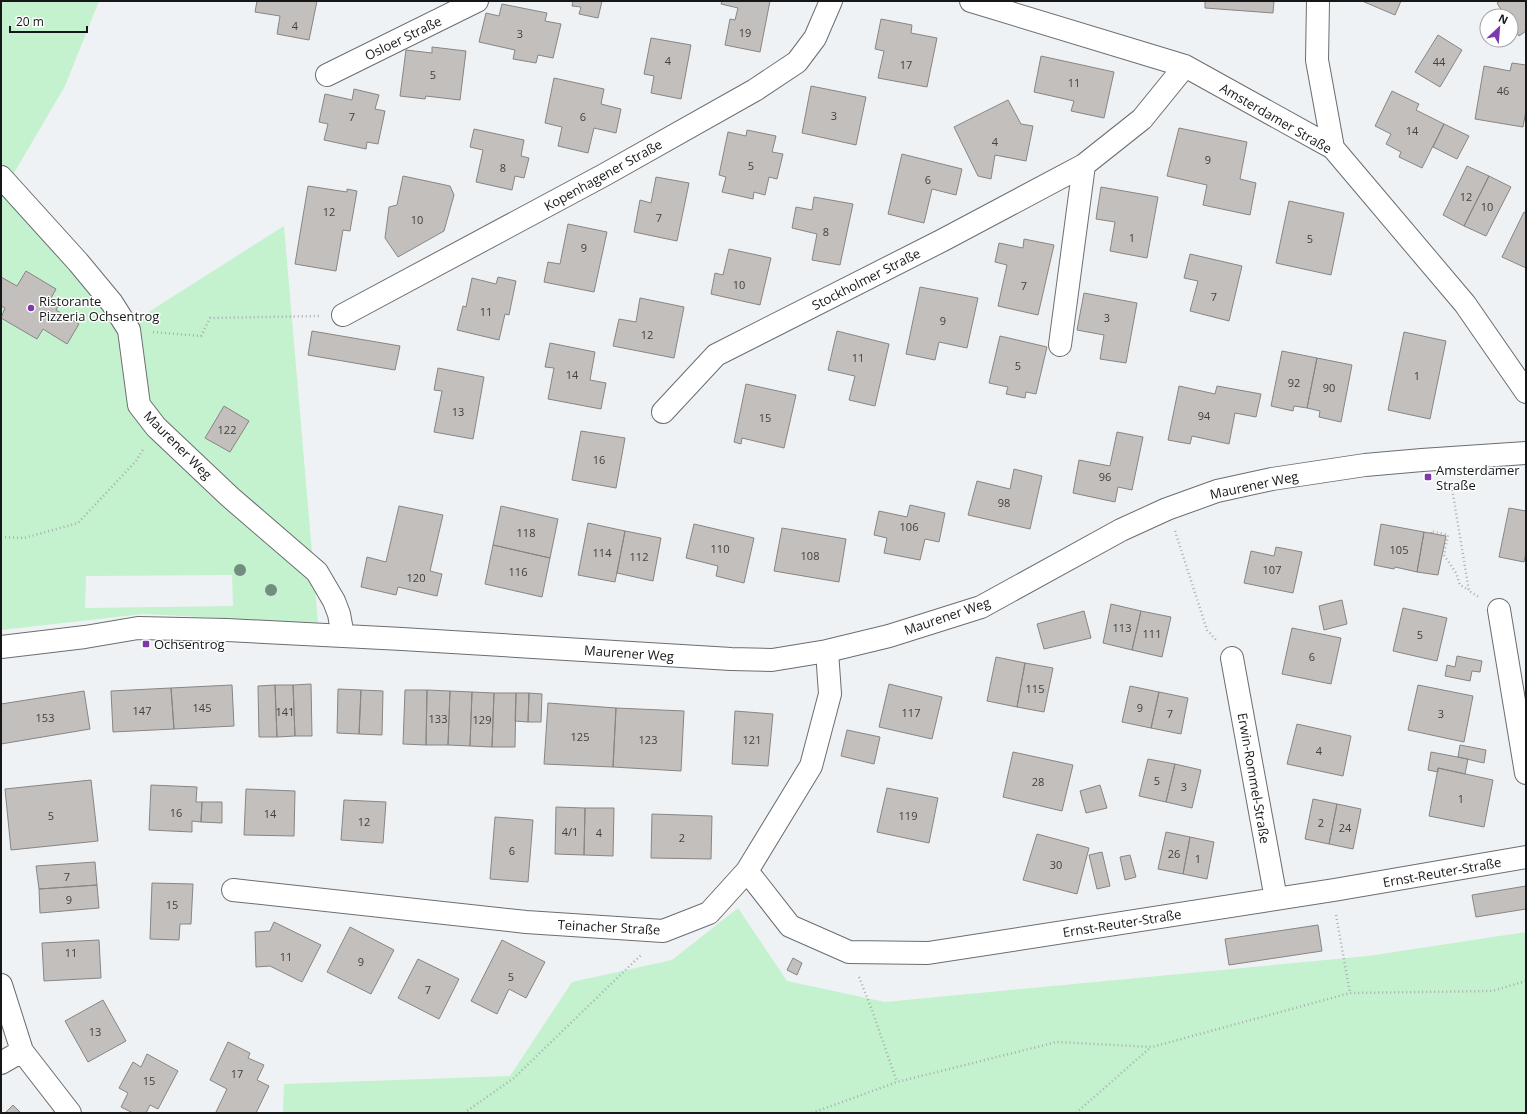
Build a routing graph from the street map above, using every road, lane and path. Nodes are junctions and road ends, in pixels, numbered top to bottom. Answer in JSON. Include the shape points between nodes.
{"nodes":[{"id":1,"x":477,"y":1,"type":"edge"},
{"id":2,"x":832,"y":1,"type":"edge"},
{"id":3,"x":971,"y":1,"type":"edge"},
{"id":4,"x":1318,"y":1,"type":"edge"},
{"id":5,"x":1185,"y":66,"type":"junction"},
{"id":6,"x":328,"y":75,"type":"dead end"},
{"id":7,"x":1333,"y":148,"type":"junction"},
{"id":8,"x":1084,"y":165,"type":"junction"},
{"id":9,"x":1,"y":177,"type":"edge"},
{"id":10,"x":343,"y":315,"type":"joint"},
{"id":11,"x":129,"y":330,"type":"junction"},
{"id":12,"x":1060,"y":345,"type":"dead end"},
{"id":13,"x":1526,"y":392,"type":"edge"},
{"id":14,"x":663,"y":412,"type":"dead end"},
{"id":15,"x":156,"y":427,"type":"junction"},
{"id":16,"x":1526,"y":453,"type":"edge"},
{"id":17,"x":1447,"y":458,"type":"junction"},
{"id":18,"x":1167,"y":509,"type":"junction"},
{"id":19,"x":1432,"y":533,"type":"dead end"},
{"id":20,"x":1,"y":538,"type":"edge"},
{"id":21,"x":1469,"y":591,"type":"junction"},
{"id":22,"x":1499,"y":610,"type":"joint"},
{"id":23,"x":343,"y":636,"type":"junction"},
{"id":24,"x":1,"y":647,"type":"edge"},
{"id":25,"x":827,"y":651,"type":"junction"},
{"id":26,"x":1232,"y":658,"type":"joint"},
{"id":27,"x":1526,"y":773,"type":"edge"},
{"id":28,"x":1526,"y":857,"type":"edge"},
{"id":29,"x":747,"y":871,"type":"junction"},
{"id":30,"x":233,"y":890,"type":"dead end"},
{"id":31,"x":1334,"y":890,"type":"junction"},
{"id":32,"x":1276,"y":898,"type":"junction"},
{"id":33,"x":663,"y":931,"type":"junction"},
{"id":34,"x":849,"y":952,"type":"junction"},
{"id":35,"x":1526,"y":981,"type":"edge"},
{"id":36,"x":1,"y":985,"type":"edge"},
{"id":37,"x":1350,"y":993,"type":"junction"},
{"id":38,"x":1152,"y":1047,"type":"junction"},
{"id":39,"x":22,"y":1051,"type":"junction"},
{"id":40,"x":1,"y":1063,"type":"edge"},
{"id":41,"x":897,"y":1082,"type":"junction"},
{"id":42,"x":70,"y":1113,"type":"edge"},
{"id":43,"x":464,"y":1113,"type":"edge"},
{"id":44,"x":812,"y":1113,"type":"edge"},
{"id":45,"x":1076,"y":1113,"type":"edge"}],
"edges":[{"from":1,"to":6,"type":"street","name":"Osloer Straße"},
{"from":2,"to":10,"type":"street","name":"Kopenhagener Straße","via":[[815,38],[797,62],[755,90]]},
{"from":3,"to":5,"type":"street","name":"Amsterdamer Straße"},
{"from":4,"to":7,"type":"street","via":[[1318,60]]},
{"from":5,"to":7,"type":"street","name":"Amsterdamer Straße"},
{"from":5,"to":8,"type":"street","name":"Stockholmer Straße","via":[[1142,119]]},
{"from":7,"to":13,"type":"street","name":"Amsterdamer Straße","via":[[1465,304]]},
{"from":8,"to":12,"type":"street"},
{"from":8,"to":14,"type":"street","name":"Stockholmer Straße","via":[[716,355]]},
{"from":9,"to":11,"type":"street","name":"Maurener Weg","via":[[78,262],[107,297]]},
{"from":10,"to":11,"type":"path","via":[[210,318],[201,336]]},
{"from":11,"to":15,"type":"street","name":"Maurener Weg","via":[[139,405]]},
{"from":15,"to":20,"type":"path","via":[[136,461],[78,523],[24,538]]},
{"from":15,"to":23,"type":"street","name":"Maurener Weg","via":[[230,497],[317,572],[334,601]]},
{"from":16,"to":17,"type":"street","name":"Maurener Weg"},
{"from":17,"to":18,"type":"street","name":"Maurener Weg","via":[[1365,465],[1272,479],[1217,491]]},
{"from":17,"to":21,"type":"path"},
{"from":18,"to":25,"type":"street","name":"Maurener Weg","via":[[1121,530],[982,607],[889,636]]},
{"from":18,"to":26,"type":"path","via":[[1208,630]]},
{"from":19,"to":21,"type":"path","via":[[1431,531],[1448,535],[1444,555],[1456,573],[1460,585]]},
{"from":21,"to":22,"type":"path"},
{"from":22,"to":27,"type":"street"},
{"from":23,"to":24,"type":"street","name":"Maurener Weg","via":[[138,628]]},
{"from":23,"to":25,"type":"street","name":"Maurener Weg","via":[[731,659],[772,660]]},
{"from":25,"to":29,"type":"street","name":"Teinacher Straße","via":[[830,694],[811,766]]},
{"from":26,"to":32,"type":"street","name":"Erwin-Rommel-Straße"},
{"from":28,"to":31,"type":"street","name":"Ernst-Reuter-Straße"},
{"from":29,"to":33,"type":"street","name":"Teinacher Straße","via":[[709,913]]},
{"from":29,"to":34,"type":"street","name":"Ernst-Reuter-Straße","via":[[790,926]]},
{"from":30,"to":33,"type":"street","name":"Teinacher Straße","via":[[526,922]]},
{"from":31,"to":32,"type":"street","name":"Ernst-Reuter-Straße"},
{"from":31,"to":37,"type":"path"},
{"from":32,"to":34,"type":"street","name":"Ernst-Reuter-Straße","via":[[928,953]]},
{"from":33,"to":43,"type":"path","via":[[633,964],[514,1078]]},
{"from":34,"to":41,"type":"path"},
{"from":35,"to":37,"type":"path","via":[[1492,991]]},
{"from":36,"to":39,"type":"street"},
{"from":37,"to":38,"type":"path"},
{"from":38,"to":41,"type":"path","via":[[1057,1042]]},
{"from":38,"to":45,"type":"path"},
{"from":39,"to":40,"type":"street"},
{"from":39,"to":42,"type":"street"},
{"from":41,"to":44,"type":"path"}]}
